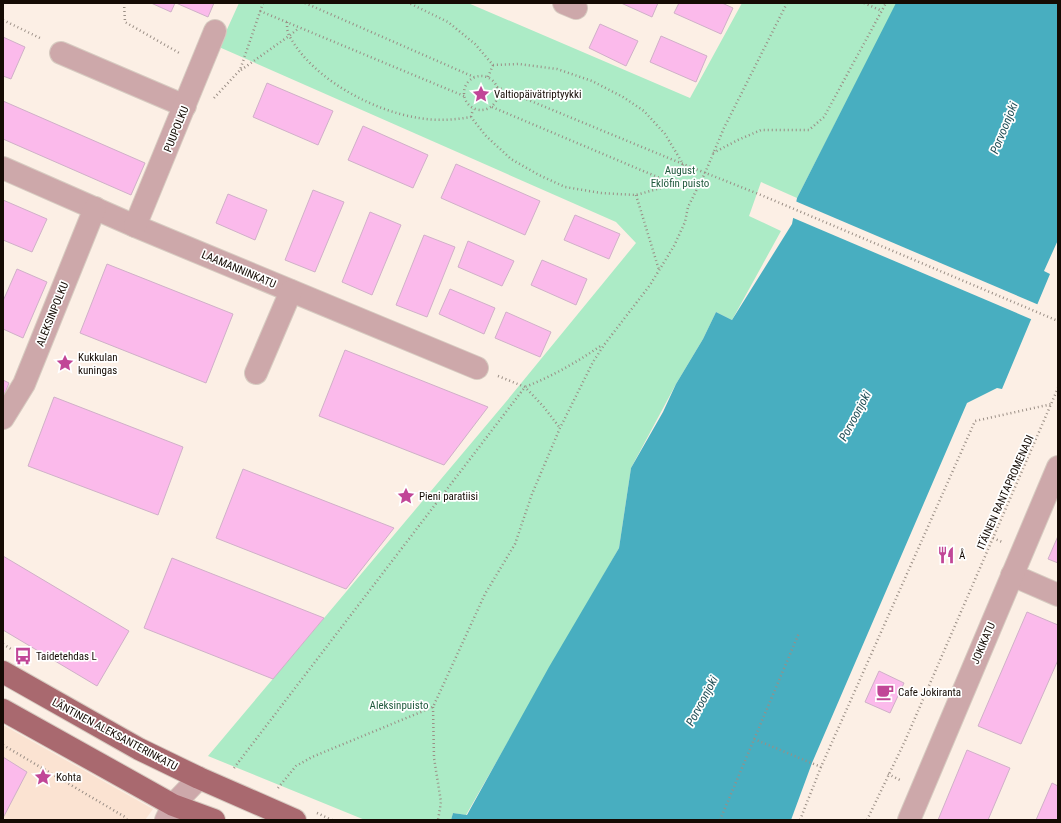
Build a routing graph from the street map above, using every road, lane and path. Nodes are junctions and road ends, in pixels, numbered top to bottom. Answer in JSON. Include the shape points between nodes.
{"nodes":[{"id":1,"x":124,"y":3,"type":"edge"},
{"id":2,"x":305,"y":3,"type":"edge"},
{"id":3,"x":409,"y":3,"type":"edge"},
{"id":4,"x":787,"y":3,"type":"edge"},
{"id":5,"x":864,"y":3,"type":"edge"},
{"id":6,"x":886,"y":3,"type":"edge"},
{"id":7,"x":260,"y":11,"type":"dead end"},
{"id":8,"x":882,"y":11,"type":"junction"},
{"id":9,"x":3,"y":20,"type":"edge"},
{"id":10,"x":287,"y":22,"type":"junction"},
{"id":11,"x":299,"y":28,"type":"junction"},
{"id":12,"x":215,"y":31,"type":"dead end"},
{"id":13,"x":289,"y":36,"type":"junction"},
{"id":14,"x":61,"y":53,"type":"joint"},
{"id":15,"x":202,"y":65,"type":"junction"},
{"id":16,"x":493,"y":65,"type":"junction"},
{"id":17,"x":240,"y":70,"type":"dead end"},
{"id":18,"x":474,"y":77,"type":"junction"},
{"id":19,"x":488,"y":77,"type":"junction"},
{"id":20,"x":497,"y":87,"type":"junction"},
{"id":21,"x":464,"y":96,"type":"junction"},
{"id":22,"x":185,"y":106,"type":"junction"},
{"id":23,"x":492,"y":107,"type":"junction"},
{"id":24,"x":473,"y":109,"type":"junction"},
{"id":25,"x":471,"y":117,"type":"junction"},
{"id":26,"x":712,"y":154,"type":"junction"},
{"id":27,"x":683,"y":164,"type":"junction"},
{"id":28,"x":3,"y":168,"type":"edge"},
{"id":29,"x":705,"y":173,"type":"junction"},
{"id":30,"x":675,"y":184,"type":"junction"},
{"id":31,"x":636,"y":194,"type":"junction"},
{"id":32,"x":95,"y":208,"type":"junction"},
{"id":33,"x":136,"y":226,"type":"junction"},
{"id":34,"x":659,"y":270,"type":"junction"},
{"id":35,"x":291,"y":291,"type":"junction"},
{"id":36,"x":1058,"y":321,"type":"edge"},
{"id":37,"x":604,"y":344,"type":"junction"},
{"id":38,"x":477,"y":368,"type":"joint"},
{"id":39,"x":256,"y":374,"type":"dead end"},
{"id":40,"x":525,"y":388,"type":"junction"},
{"id":41,"x":1058,"y":388,"type":"edge"},
{"id":42,"x":1052,"y":404,"type":"junction"},
{"id":43,"x":3,"y":418,"type":"edge"},
{"id":44,"x":560,"y":428,"type":"junction"},
{"id":45,"x":1058,"y":467,"type":"edge"},
{"id":46,"x":1012,"y":575,"type":"junction"},
{"id":47,"x":1058,"y":595,"type":"edge"},
{"id":48,"x":799,"y":633,"type":"dead end"},
{"id":49,"x":3,"y":672,"type":"edge"},
{"id":50,"x":433,"y":707,"type":"junction"},
{"id":51,"x":3,"y":710,"type":"edge"},
{"id":52,"x":754,"y":739,"type":"junction"},
{"id":53,"x":3,"y":745,"type":"edge"},
{"id":54,"x":821,"y":767,"type":"junction"},
{"id":55,"x":230,"y":773,"type":"dead end"},
{"id":56,"x":199,"y":778,"type":"junction"},
{"id":57,"x":274,"y":793,"type":"dead end"},
{"id":58,"x":170,"y":813,"type":"edge"},
{"id":59,"x":203,"y":818,"type":"edge"},
{"id":60,"x":127,"y":820,"type":"edge"},
{"id":61,"x":295,"y":820,"type":"edge"},
{"id":62,"x":438,"y":820,"type":"edge"},
{"id":63,"x":720,"y":820,"type":"edge"},
{"id":64,"x":800,"y":820,"type":"edge"},
{"id":65,"x":866,"y":820,"type":"edge"},
{"id":66,"x":909,"y":820,"type":"edge"}],
"edges":[{"from":1,"to":15,"type":"path","via":[[125,22]]},
{"from":2,"to":18,"type":"path"},
{"from":3,"to":16,"type":"path","via":[[448,22],[475,44]]},
{"from":4,"to":26,"type":"path"},
{"from":5,"to":8,"type":"path"},
{"from":6,"to":8,"type":"path"},
{"from":7,"to":10,"type":"path"},
{"from":8,"to":26,"type":"path","via":[[824,117],[809,130],[761,130]]},
{"from":9,"to":14,"type":"path","via":[[49,43]]},
{"from":10,"to":11,"type":"path"},
{"from":10,"to":13,"type":"path"},
{"from":11,"to":13,"type":"path"},
{"from":11,"to":21,"type":"path"},
{"from":12,"to":15,"type":"street","name":"PUUPOLKU"},
{"from":13,"to":17,"type":"path"},
{"from":13,"to":25,"type":"path","via":[[308,62],[359,99],[392,112],[420,118],[448,120]]},
{"from":14,"to":22,"type":"street"},
{"from":15,"to":22,"type":"street","name":"PUUPOLKU"},
{"from":16,"to":19,"type":"path"},
{"from":16,"to":27,"type":"path","via":[[519,64],[557,69],[592,80],[644,111],[665,134]]},
{"from":18,"to":19,"type":"path"},
{"from":18,"to":21,"type":"path","via":[[466,84]]},
{"from":19,"to":20,"type":"path"},
{"from":20,"to":23,"type":"path","via":[[498,98]]},
{"from":20,"to":27,"type":"path"},
{"from":21,"to":24,"type":"path","via":[[465,101]]},
{"from":22,"to":33,"type":"street","name":"PUUPOLKU"},
{"from":23,"to":24,"type":"path","via":[[483,111]]},
{"from":23,"to":30,"type":"path"},
{"from":24,"to":25,"type":"path"},
{"from":25,"to":31,"type":"path","via":[[486,136],[511,159],[539,175],[565,186],[601,193]]},
{"from":26,"to":29,"type":"path"},
{"from":27,"to":29,"type":"path"},
{"from":27,"to":30,"type":"path"},
{"from":28,"to":32,"type":"street","name":"LAAMANNINKATU"},
{"from":29,"to":34,"type":"path","via":[[688,207],[685,222],[674,246]]},
{"from":29,"to":36,"type":"path"},
{"from":30,"to":31,"type":"path"},
{"from":31,"to":34,"type":"path"},
{"from":32,"to":33,"type":"street","name":"LAAMANNINKATU"},
{"from":32,"to":43,"type":"street","name":"ALEKSINPOLKU","via":[[24,384]]},
{"from":33,"to":35,"type":"street","name":"LAAMANNINKATU"},
{"from":34,"to":37,"type":"path"},
{"from":35,"to":38,"type":"street","name":"LAAMANNINKATU"},
{"from":35,"to":39,"type":"street"},
{"from":37,"to":40,"type":"path","via":[[574,364]]},
{"from":37,"to":44,"type":"path"},
{"from":38,"to":40,"type":"path"},
{"from":40,"to":44,"type":"path","via":[[544,406]]},
{"from":40,"to":55,"type":"path"},
{"from":41,"to":42,"type":"path","name":"ITÄINEN RANTAPROMENADI"},
{"from":42,"to":54,"type":"path","via":[[975,420]]},
{"from":42,"to":65,"type":"path","name":"ITÄINEN RANTAPROMENADI","via":[[905,741]]},
{"from":44,"to":50,"type":"path","via":[[532,494],[515,544],[485,594]]},
{"from":45,"to":46,"type":"street","name":"JOKIKATU"},
{"from":46,"to":47,"type":"street"},
{"from":46,"to":66,"type":"street","name":"JOKIKATU"},
{"from":48,"to":52,"type":"path"},
{"from":49,"to":56,"type":"main road","name":"LÄNTINEN ALEKSANTERINKATU","via":[[139,750]]},
{"from":50,"to":57,"type":"path","via":[[312,757],[296,766]]},
{"from":50,"to":62,"type":"path","via":[[434,758],[441,802]]},
{"from":51,"to":58,"type":"main road"},
{"from":52,"to":54,"type":"path"},
{"from":52,"to":63,"type":"path"},
{"from":53,"to":60,"type":"path"},
{"from":54,"to":64,"type":"path"},
{"from":56,"to":58,"type":"street"},
{"from":56,"to":59,"type":"street"},
{"from":56,"to":61,"type":"main road","name":"LÄNTINEN ALEKSANTERINKATU"},
{"from":58,"to":59,"type":"main road"}]}
